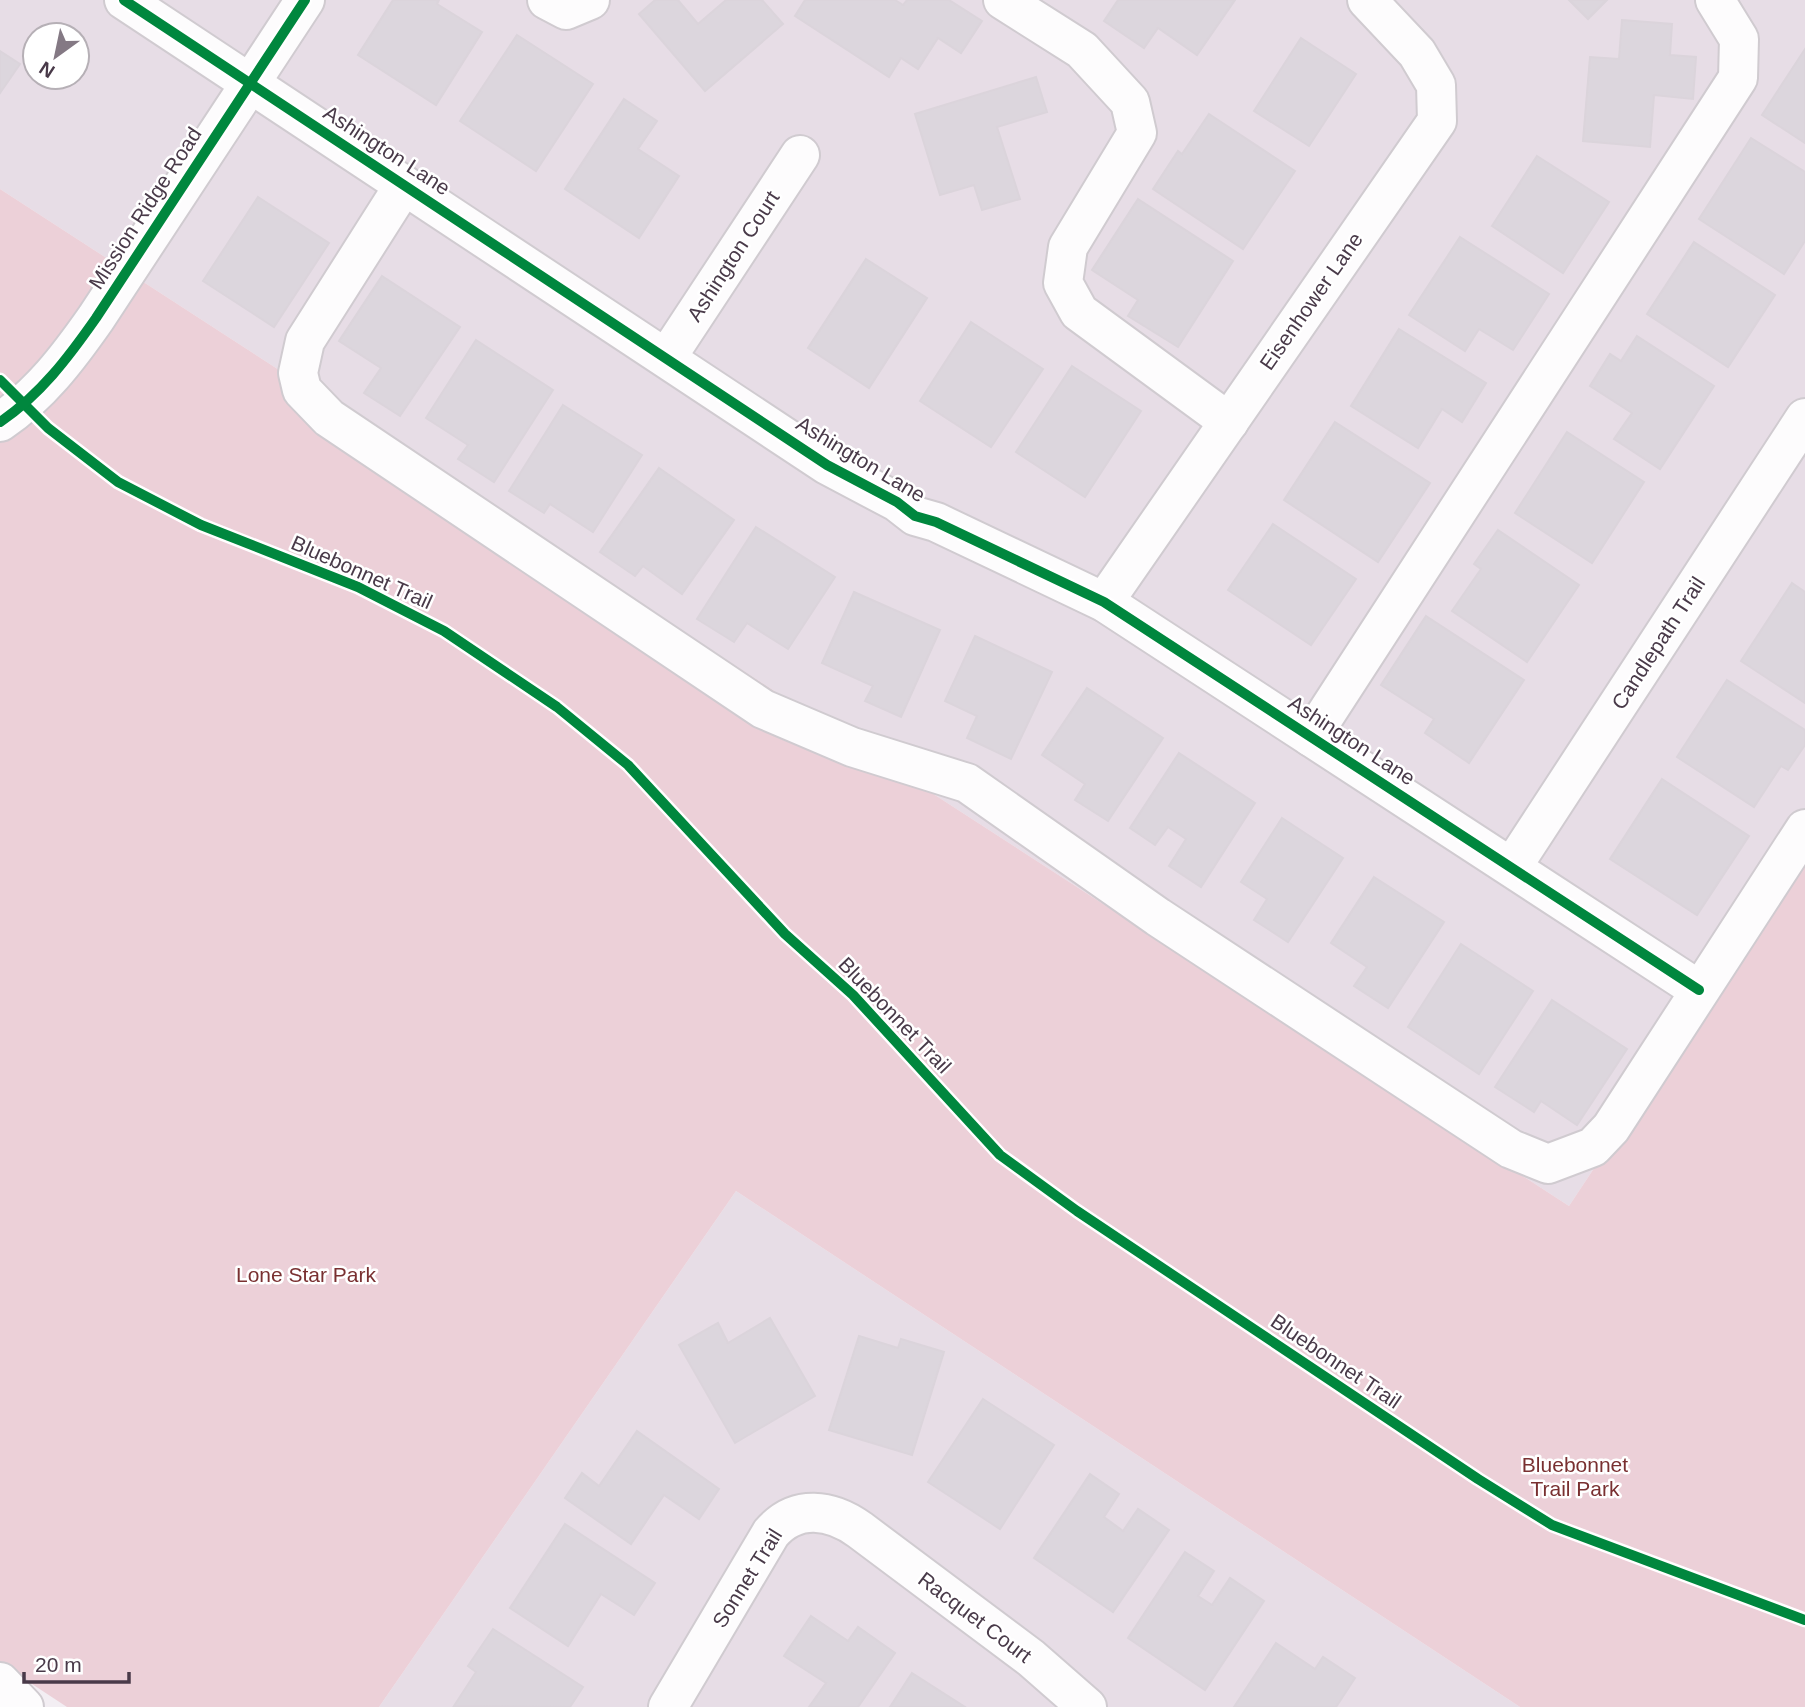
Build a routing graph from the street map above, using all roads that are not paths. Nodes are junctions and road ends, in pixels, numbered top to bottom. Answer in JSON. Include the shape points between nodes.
{"nodes":[{"id":1,"x":124,"y":0,"type":"edge"},
{"id":2,"x":305,"y":0,"type":"edge"},
{"id":3,"x":547,"y":0,"type":"edge"},
{"id":4,"x":590,"y":0,"type":"edge"},
{"id":5,"x":1003,"y":0,"type":"edge"},
{"id":6,"x":1367,"y":0,"type":"edge"},
{"id":7,"x":1715,"y":0,"type":"edge"},
{"id":8,"x":249,"y":82,"type":"junction"},
{"id":9,"x":800,"y":155,"type":"dead end"},
{"id":10,"x":404,"y":185,"type":"junction"},
{"id":11,"x":667,"y":357,"type":"junction"},
{"id":12,"x":1805,"y":418,"type":"edge"},
{"id":13,"x":0,"y":422,"type":"edge"},
{"id":14,"x":1229,"y":422,"type":"junction"},
{"id":15,"x":1104,"y":602,"type":"junction"},
{"id":16,"x":1311,"y":737,"type":"junction"},
{"id":17,"x":1805,"y":829,"type":"edge"},
{"id":18,"x":1512,"y":867,"type":"junction"},
{"id":19,"x":1699,"y":990,"type":"junction"},
{"id":20,"x":860,"y":1530,"type":"joint"},
{"id":21,"x":0,"y":1682,"type":"edge"},
{"id":22,"x":24,"y":1707,"type":"edge"},
{"id":23,"x":668,"y":1707,"type":"edge"},
{"id":24,"x":1087,"y":1707,"type":"edge"}],
"edges":[{"from":1,"to":8,"type":"street","name":"Ashington Lane"},
{"from":2,"to":8,"type":"street","name":"Mission Ridge Road"},
{"from":3,"to":4,"type":"street","via":[[566,10]]},
{"from":5,"to":14,"type":"street","via":[[1082,50],[1130,102],[1137,133],[1068,247],[1063,283],[1079,312]]},
{"from":6,"to":14,"type":"street","name":"Eisenhower Lane","via":[[1417,53],[1436,85],[1437,121]]},
{"from":7,"to":16,"type":"street","via":[[1739,38],[1738,78]]},
{"from":8,"to":10,"type":"street","name":"Ashington Lane"},
{"from":8,"to":13,"type":"street","name":"Mission Ridge Road","via":[[64,363],[26,405]]},
{"from":9,"to":11,"type":"street","name":"Ashington Court"},
{"from":10,"to":11,"type":"street","name":"Ashington Lane"},
{"from":10,"to":19,"type":"street","via":[[305,341],[298,373],[302,390],[329,418],[763,709],[852,747],[967,783],[1158,916],[1511,1149],[1548,1164],[1593,1147],[1611,1128]]},
{"from":11,"to":15,"type":"street","name":"Ashington Lane","via":[[827,465],[915,516]]},
{"from":12,"to":18,"type":"street","name":"Candlepath Trail"},
{"from":14,"to":15,"type":"street","name":"Eisenhower Lane"},
{"from":15,"to":16,"type":"street","name":"Ashington Lane"},
{"from":16,"to":18,"type":"street","name":"Ashington Lane"},
{"from":17,"to":19,"type":"street"},
{"from":18,"to":19,"type":"street","name":"Ashington Lane"},
{"from":20,"to":23,"type":"street","name":"Sonnet Trail","via":[[833,1515],[810,1512],[783,1520]]},
{"from":20,"to":24,"type":"street","name":"Racquet Court","via":[[1031,1658]]},
{"from":21,"to":22,"type":"street"}]}
